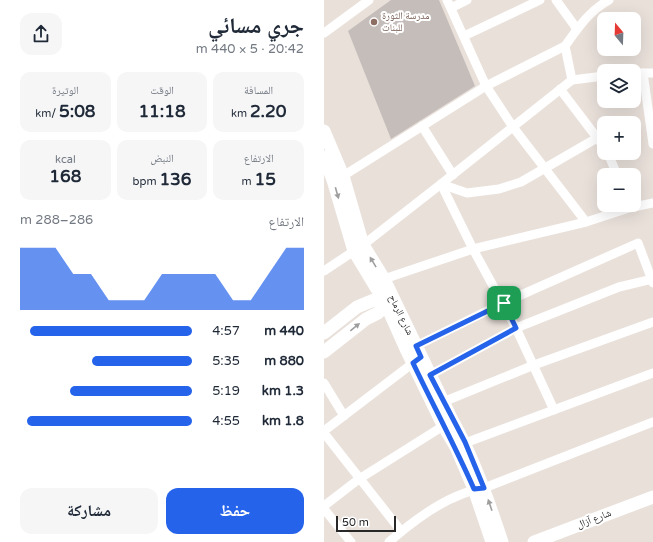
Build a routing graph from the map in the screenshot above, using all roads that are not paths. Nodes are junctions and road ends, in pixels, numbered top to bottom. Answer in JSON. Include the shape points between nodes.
{"nodes":[{"id":1,"x":467,"y":0,"type":"edge"},
{"id":2,"x":540,"y":0,"type":"edge"},
{"id":3,"x":556,"y":0,"type":"edge"},
{"id":4,"x":609,"y":0,"type":"edge"},
{"id":5,"x":366,"y":1,"type":"edge"},
{"id":6,"x":449,"y":4,"type":"edge"},
{"id":7,"x":577,"y":29,"type":"junction"},
{"id":8,"x":324,"y":32,"type":"edge"},
{"id":9,"x":464,"y":36,"type":"junction"},
{"id":10,"x":565,"y":46,"type":"junction"},
{"id":11,"x":641,"y":73,"type":"edge"},
{"id":12,"x":653,"y":73,"type":"edge"},
{"id":13,"x":597,"y":77,"type":"edge"},
{"id":14,"x":572,"y":80,"type":"junction"},
{"id":15,"x":486,"y":86,"type":"junction"},
{"id":16,"x":641,"y":87,"type":"edge"},
{"id":17,"x":560,"y":89,"type":"junction"},
{"id":18,"x":422,"y":126,"type":"junction"},
{"id":19,"x":513,"y":127,"type":"junction"},
{"id":20,"x":324,"y":131,"type":"edge"},
{"id":21,"x":597,"y":138,"type":"joint"},
{"id":22,"x":653,"y":144,"type":"edge"},
{"id":23,"x":324,"y":157,"type":"edge"},
{"id":24,"x":545,"y":168,"type":"junction"},
{"id":25,"x":453,"y":175,"type":"junction"},
{"id":26,"x":343,"y":176,"type":"junction"},
{"id":27,"x":441,"y":184,"type":"junction"},
{"id":28,"x":653,"y":203,"type":"edge"},
{"id":29,"x":641,"y":205,"type":"edge"},
{"id":30,"x":615,"y":212,"type":"edge"},
{"id":31,"x":586,"y":222,"type":"junction"},
{"id":32,"x":359,"y":248,"type":"junction"},
{"id":33,"x":473,"y":249,"type":"junction"},
{"id":34,"x":324,"y":271,"type":"edge"},
{"id":35,"x":384,"y":279,"type":"junction"},
{"id":36,"x":653,"y":280,"type":"edge"},
{"id":37,"x":504,"y":303,"type":"junction"},
{"id":38,"x":390,"y":304,"type":"junction"},
{"id":39,"x":653,"y":322,"type":"edge"},
{"id":40,"x":516,"y":328,"type":"junction"},
{"id":41,"x":324,"y":333,"type":"edge"},
{"id":42,"x":324,"y":352,"type":"edge"},
{"id":43,"x":417,"y":355,"type":"junction"},
{"id":44,"x":534,"y":364,"type":"junction"},
{"id":45,"x":653,"y":373,"type":"edge"},
{"id":46,"x":430,"y":375,"type":"junction"},
{"id":47,"x":324,"y":383,"type":"edge"},
{"id":48,"x":443,"y":402,"type":"junction"},
{"id":49,"x":554,"y":410,"type":"junction"},
{"id":50,"x":344,"y":416,"type":"junction"},
{"id":51,"x":653,"y":422,"type":"edge"},
{"id":52,"x":448,"y":423,"type":"junction"},
{"id":53,"x":324,"y":432,"type":"edge"},
{"id":54,"x":465,"y":442,"type":"junction"},
{"id":55,"x":359,"y":479,"type":"junction"},
{"id":56,"x":479,"y":488,"type":"junction"},
{"id":57,"x":653,"y":497,"type":"edge"},
{"id":58,"x":324,"y":507,"type":"edge"},
{"id":59,"x":401,"y":531,"type":"junction"},
{"id":60,"x":351,"y":542,"type":"edge"},
{"id":61,"x":389,"y":542,"type":"edge"},
{"id":62,"x":492,"y":542,"type":"edge"},
{"id":63,"x":502,"y":542,"type":"edge"},
{"id":64,"x":534,"y":542,"type":"edge"}],
"edges":[{"from":1,"to":6,"type":"street"},
{"from":2,"to":9,"type":"street"},
{"from":3,"to":7,"type":"street"},
{"from":4,"to":7,"type":"street","via":[[596,7]]},
{"from":5,"to":8,"type":"street"},
{"from":6,"to":9,"type":"street"},
{"from":7,"to":10,"type":"street"},
{"from":9,"to":15,"type":"street"},
{"from":10,"to":14,"type":"street"},
{"from":10,"to":15,"type":"street"},
{"from":11,"to":12,"type":"street"},
{"from":13,"to":14,"type":"street"},
{"from":14,"to":17,"type":"street"},
{"from":15,"to":18,"type":"street"},
{"from":15,"to":19,"type":"street"},
{"from":16,"to":22,"type":"street"},
{"from":17,"to":19,"type":"street"},
{"from":17,"to":21,"type":"street"},
{"from":18,"to":25,"type":"street"},
{"from":18,"to":26,"type":"street"},
{"from":19,"to":24,"type":"street"},
{"from":19,"to":25,"type":"street"},
{"from":20,"to":26,"type":"street","name":"شارع الرماح"},
{"from":21,"to":24,"type":"street"},
{"from":23,"to":32,"type":"street","name":"شارع الرماح","one_way":true},
{"from":24,"to":27,"type":"street","via":[[521,182],[498,189],[467,193]]},
{"from":24,"to":31,"type":"street"},
{"from":25,"to":27,"type":"street"},
{"from":26,"to":32,"type":"street","name":"شارع الرماح"},
{"from":27,"to":32,"type":"street"},
{"from":27,"to":33,"type":"street"},
{"from":28,"to":29,"type":"street"},
{"from":30,"to":31,"type":"street"},
{"from":31,"to":33,"type":"street"},
{"from":32,"to":34,"type":"street"},
{"from":35,"to":32,"type":"street","name":"شارع الرماح","one_way":true},
{"from":32,"to":38,"type":"street","name":"شارع الرماح"},
{"from":33,"to":35,"type":"street"},
{"from":33,"to":37,"type":"street"},
{"from":35,"to":38,"type":"street","name":"شارع الرماح"},
{"from":36,"to":37,"type":"street","via":[[638,244]]},
{"from":36,"to":40,"type":"street","via":[[619,287]]},
{"from":37,"to":40,"type":"street"},
{"from":37,"to":43,"type":"street"},
{"from":38,"to":41,"type":"street","via":[[374,300],[357,307]]},
{"from":42,"to":38,"type":"street","one_way":true},
{"from":38,"to":43,"type":"street","name":"شارع الرماح"},
{"from":39,"to":44,"type":"street"},
{"from":40,"to":44,"type":"street"},
{"from":40,"to":46,"type":"street"},
{"from":43,"to":46,"type":"street","name":"شارع الرماح"},
{"from":43,"to":50,"type":"street"},
{"from":43,"to":52,"type":"street","name":"شارع الرماح"},
{"from":44,"to":48,"type":"street"},
{"from":44,"to":49,"type":"street"},
{"from":45,"to":49,"type":"street"},
{"from":46,"to":48,"type":"street","name":"شارع الرماح"},
{"from":47,"to":50,"type":"street"},
{"from":48,"to":52,"type":"street","name":"شارع الرماح"},
{"from":49,"to":54,"type":"street"},
{"from":50,"to":53,"type":"street"},
{"from":51,"to":56,"type":"street"},
{"from":52,"to":54,"type":"street","name":"شارع الرماح"},
{"from":52,"to":55,"type":"street"},
{"from":52,"to":56,"type":"street","name":"شارع الرماح","via":[[456,447]]},
{"from":53,"to":55,"type":"street"},
{"from":54,"to":56,"type":"street","name":"شارع الرماح"},
{"from":55,"to":58,"type":"street"},
{"from":55,"to":59,"type":"street"},
{"from":56,"to":59,"type":"street","via":[[447,500]]},
{"from":56,"to":62,"type":"street","name":"شارع الرماح"},
{"from":63,"to":56,"type":"street","name":"شارع الرماح","one_way":true},
{"from":57,"to":64,"type":"street","name":"شارع آزال"},
{"from":58,"to":60,"type":"street"},
{"from":59,"to":61,"type":"street"}]}
